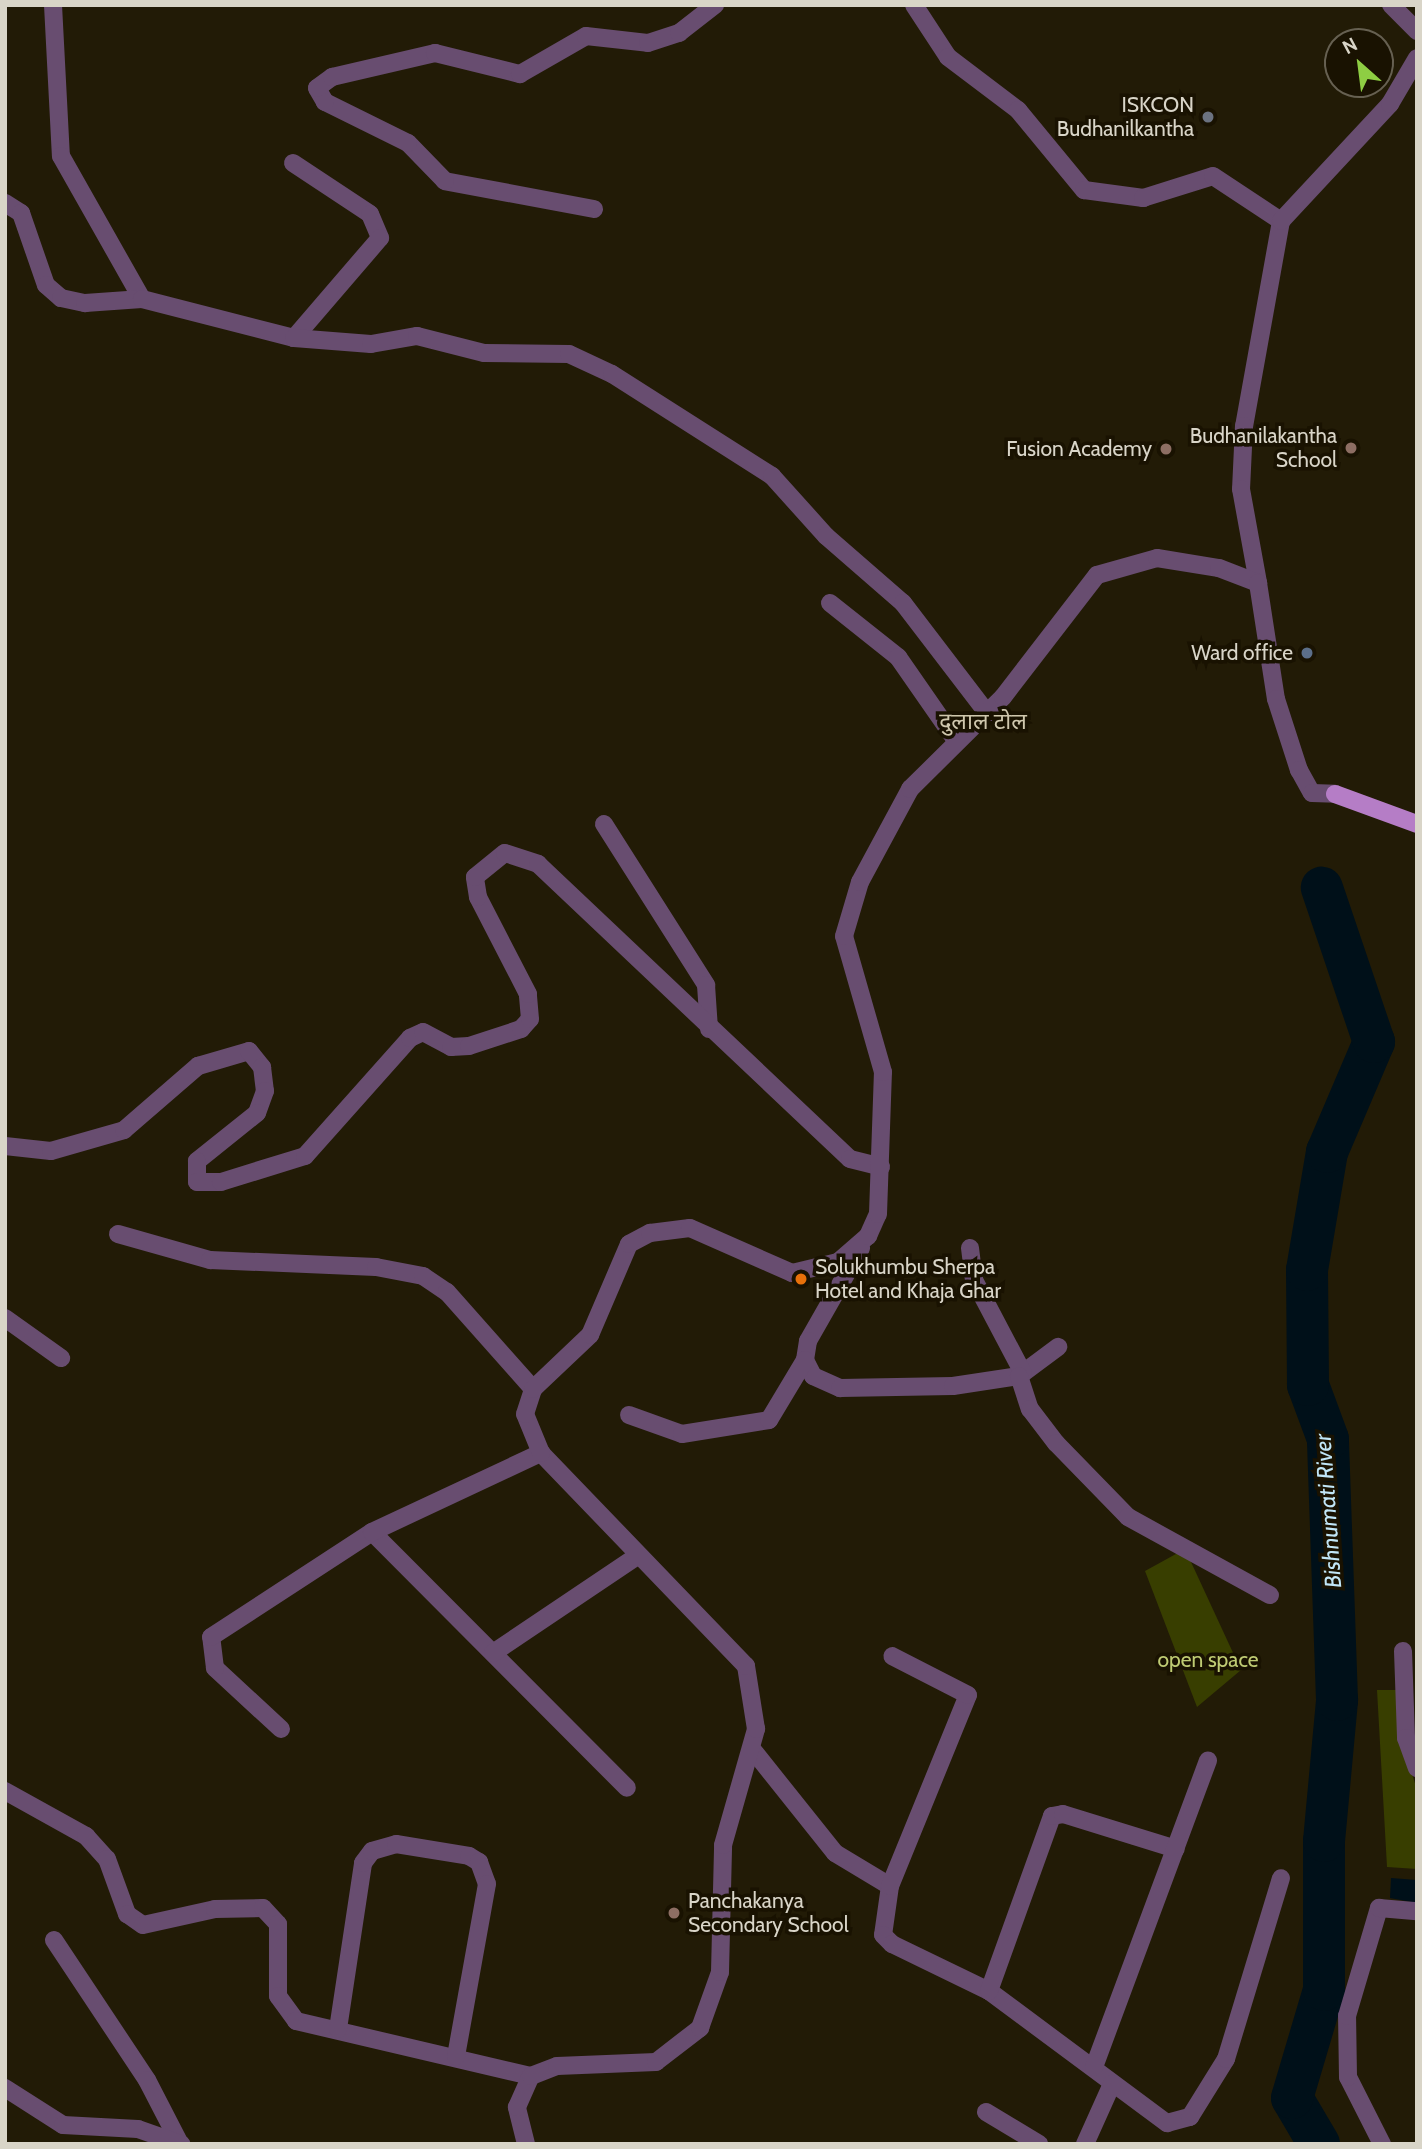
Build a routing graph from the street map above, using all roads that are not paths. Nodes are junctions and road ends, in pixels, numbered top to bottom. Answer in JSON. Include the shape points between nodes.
{"nodes":[{"id":1,"x":53,"y":5,"type":"edge"},
{"id":2,"x":715,"y":5,"type":"edge"},
{"id":3,"x":914,"y":5,"type":"edge"},
{"id":4,"x":1391,"y":5,"type":"edge"},
{"id":5,"x":1417,"y":31,"type":"edge"},
{"id":6,"x":1417,"y":58,"type":"edge"},
{"id":7,"x":293,"y":163,"type":"dead end"},
{"id":8,"x":5,"y":203,"type":"edge"},
{"id":9,"x":594,"y":209,"type":"dead end"},
{"id":10,"x":1281,"y":221,"type":"junction"},
{"id":11,"x":142,"y":299,"type":"junction"},
{"id":12,"x":294,"y":338,"type":"junction"},
{"id":13,"x":1258,"y":583,"type":"junction"},
{"id":14,"x":830,"y":603,"type":"dead end"},
{"id":15,"x":987,"y":713,"type":"junction"},
{"id":16,"x":957,"y":742,"type":"junction"},
{"id":17,"x":1335,"y":794,"type":"joint"},
{"id":18,"x":604,"y":824,"type":"dead end"},
{"id":19,"x":1417,"y":824,"type":"edge"},
{"id":20,"x":709,"y":1029,"type":"junction"},
{"id":21,"x":5,"y":1146,"type":"edge"},
{"id":22,"x":881,"y":1167,"type":"junction"},
{"id":23,"x":118,"y":1234,"type":"dead end"},
{"id":24,"x":868,"y":1236,"type":"junction"},
{"id":25,"x":970,"y":1248,"type":"dead end"},
{"id":26,"x":5,"y":1318,"type":"edge"},
{"id":27,"x":1058,"y":1347,"type":"dead end"},
{"id":28,"x":61,"y":1358,"type":"dead end"},
{"id":29,"x":804,"y":1360,"type":"junction"},
{"id":30,"x":1021,"y":1374,"type":"junction"},
{"id":31,"x":533,"y":1389,"type":"junction"},
{"id":32,"x":629,"y":1415,"type":"dead end"},
{"id":33,"x":541,"y":1453,"type":"junction"},
{"id":34,"x":372,"y":1532,"type":"junction"},
{"id":35,"x":636,"y":1557,"type":"junction"},
{"id":36,"x":1270,"y":1595,"type":"dead end"},
{"id":37,"x":1403,"y":1651,"type":"dead end"},
{"id":38,"x":493,"y":1653,"type":"junction"},
{"id":39,"x":892,"y":1656,"type":"dead end"},
{"id":40,"x":281,"y":1729,"type":"dead end"},
{"id":41,"x":752,"y":1749,"type":"junction"},
{"id":42,"x":1208,"y":1761,"type":"dead end"},
{"id":43,"x":1417,"y":1768,"type":"edge"},
{"id":44,"x":627,"y":1788,"type":"dead end"},
{"id":45,"x":5,"y":1790,"type":"edge"},
{"id":46,"x":1176,"y":1849,"type":"junction"},
{"id":47,"x":1281,"y":1878,"type":"dead end"},
{"id":48,"x":890,"y":1886,"type":"junction"},
{"id":49,"x":1417,"y":1911,"type":"edge"},
{"id":50,"x":54,"y":1940,"type":"dead end"},
{"id":51,"x":989,"y":1991,"type":"junction"},
{"id":52,"x":338,"y":2029,"type":"junction"},
{"id":53,"x":456,"y":2056,"type":"junction"},
{"id":54,"x":1094,"y":2067,"type":"junction"},
{"id":55,"x":531,"y":2076,"type":"junction"},
{"id":56,"x":1112,"y":2084,"type":"junction"},
{"id":57,"x":5,"y":2088,"type":"edge"},
{"id":58,"x":986,"y":2112,"type":"dead end"},
{"id":59,"x":180,"y":2143,"type":"edge"},
{"id":60,"x":526,"y":2144,"type":"edge"},
{"id":61,"x":1039,"y":2144,"type":"edge"},
{"id":62,"x":1085,"y":2144,"type":"edge"},
{"id":63,"x":1382,"y":2144,"type":"edge"}],
"edges":[{"from":1,"to":11,"type":"street","via":[[61,156]]},
{"from":2,"to":9,"type":"street","via":[[679,33],[648,43],[586,36],[520,74],[435,53],[332,77],[317,88],[325,102],[408,143],[445,181]]},
{"from":3,"to":10,"type":"street","via":[[948,57],[1018,110],[1084,190],[1143,198],[1213,176]]},
{"from":4,"to":5,"type":"street"},
{"from":6,"to":10,"type":"street","via":[[1390,104]]},
{"from":7,"to":12,"type":"street","via":[[370,214],[380,238]]},
{"from":8,"to":11,"type":"street","via":[[21,213],[46,285],[61,298],[85,303]]},
{"from":10,"to":13,"type":"street","via":[[1269,318],[1244,426],[1241,489]]},
{"from":11,"to":12,"type":"street"},
{"from":12,"to":15,"type":"street","via":[[371,344],[417,336],[484,353],[569,354],[612,374],[772,476],[826,536],[903,603]]},
{"from":13,"to":15,"type":"street","via":[[1219,568],[1157,558],[1097,575]]},
{"from":13,"to":17,"type":"street","via":[[1276,699],[1299,770],[1312,793]]},
{"from":14,"to":16,"type":"street","via":[[898,657]]},
{"from":15,"to":16,"type":"street"},
{"from":16,"to":22,"type":"street","via":[[910,789],[882,834],[844,936],[883,1072]]},
{"from":17,"to":19,"type":"main road"},
{"from":18,"to":20,"type":"street","via":[[706,985]]},
{"from":20,"to":21,"type":"street","via":[[538,864],[505,853],[475,877],[478,897],[528,994],[530,1019],[521,1029],[469,1045],[451,1047],[423,1032],[410,1038],[305,1156],[221,1182],[197,1182],[197,1161],[257,1113],[265,1091],[262,1067],[248,1051],[198,1066],[124,1130],[51,1151]]},
{"from":20,"to":22,"type":"street","via":[[850,1159]]},
{"from":22,"to":24,"type":"street","via":[[878,1213]]},
{"from":23,"to":31,"type":"street","via":[[210,1260],[376,1267],[423,1276],[447,1292]]},
{"from":24,"to":29,"type":"street","via":[[808,1341]]},
{"from":24,"to":31,"type":"street","via":[[838,1262],[792,1273],[691,1228],[650,1233],[629,1244],[590,1335]]},
{"from":25,"to":30,"type":"street","via":[[974,1280]]},
{"from":26,"to":28,"type":"street"},
{"from":27,"to":30,"type":"street"},
{"from":29,"to":30,"type":"street","via":[[813,1376],[840,1388],[953,1386]]},
{"from":29,"to":32,"type":"street","via":[[769,1420],[682,1434]]},
{"from":30,"to":36,"type":"street","via":[[1030,1409],[1128,1517]]},
{"from":31,"to":33,"type":"street","via":[[525,1414]]},
{"from":33,"to":34,"type":"street"},
{"from":33,"to":35,"type":"street"},
{"from":34,"to":38,"type":"street"},
{"from":34,"to":40,"type":"street","via":[[211,1637],[215,1668]]},
{"from":35,"to":38,"type":"street"},
{"from":35,"to":41,"type":"street","via":[[746,1666],[755,1702]]},
{"from":37,"to":43,"type":"street","via":[[1406,1738]]},
{"from":38,"to":44,"type":"street"},
{"from":39,"to":48,"type":"street","via":[[968,1695]]},
{"from":41,"to":48,"type":"street","via":[[835,1853]]},
{"from":41,"to":55,"type":"street","via":[[723,1845],[720,1972],[699,2028],[656,2062],[557,2066]]},
{"from":42,"to":46,"type":"street"},
{"from":45,"to":52,"type":"street","via":[[86,1836],[107,1859],[127,1914],[143,1924],[215,1909],[263,1908],[278,1924],[278,1996],[296,2021]]},
{"from":46,"to":51,"type":"street","via":[[1063,1814],[1052,1816]]},
{"from":46,"to":54,"type":"street"},
{"from":47,"to":56,"type":"street","via":[[1226,2059],[1190,2117],[1167,2123]]},
{"from":48,"to":51,"type":"street","via":[[883,1935]]},
{"from":49,"to":63,"type":"street","via":[[1379,1908],[1347,2016],[1348,2077]]},
{"from":50,"to":59,"type":"street","via":[[147,2080]]},
{"from":51,"to":54,"type":"street"},
{"from":52,"to":53,"type":"street"},
{"from":52,"to":53,"type":"street","via":[[363,1863],[372,1851],[396,1844],[469,1856],[479,1862],[487,1884]]},
{"from":53,"to":55,"type":"street"},
{"from":54,"to":56,"type":"street"},
{"from":55,"to":60,"type":"street","via":[[517,2107]]},
{"from":56,"to":62,"type":"street"},
{"from":57,"to":59,"type":"street","via":[[64,2125],[138,2129]]},
{"from":58,"to":61,"type":"street"}]}
